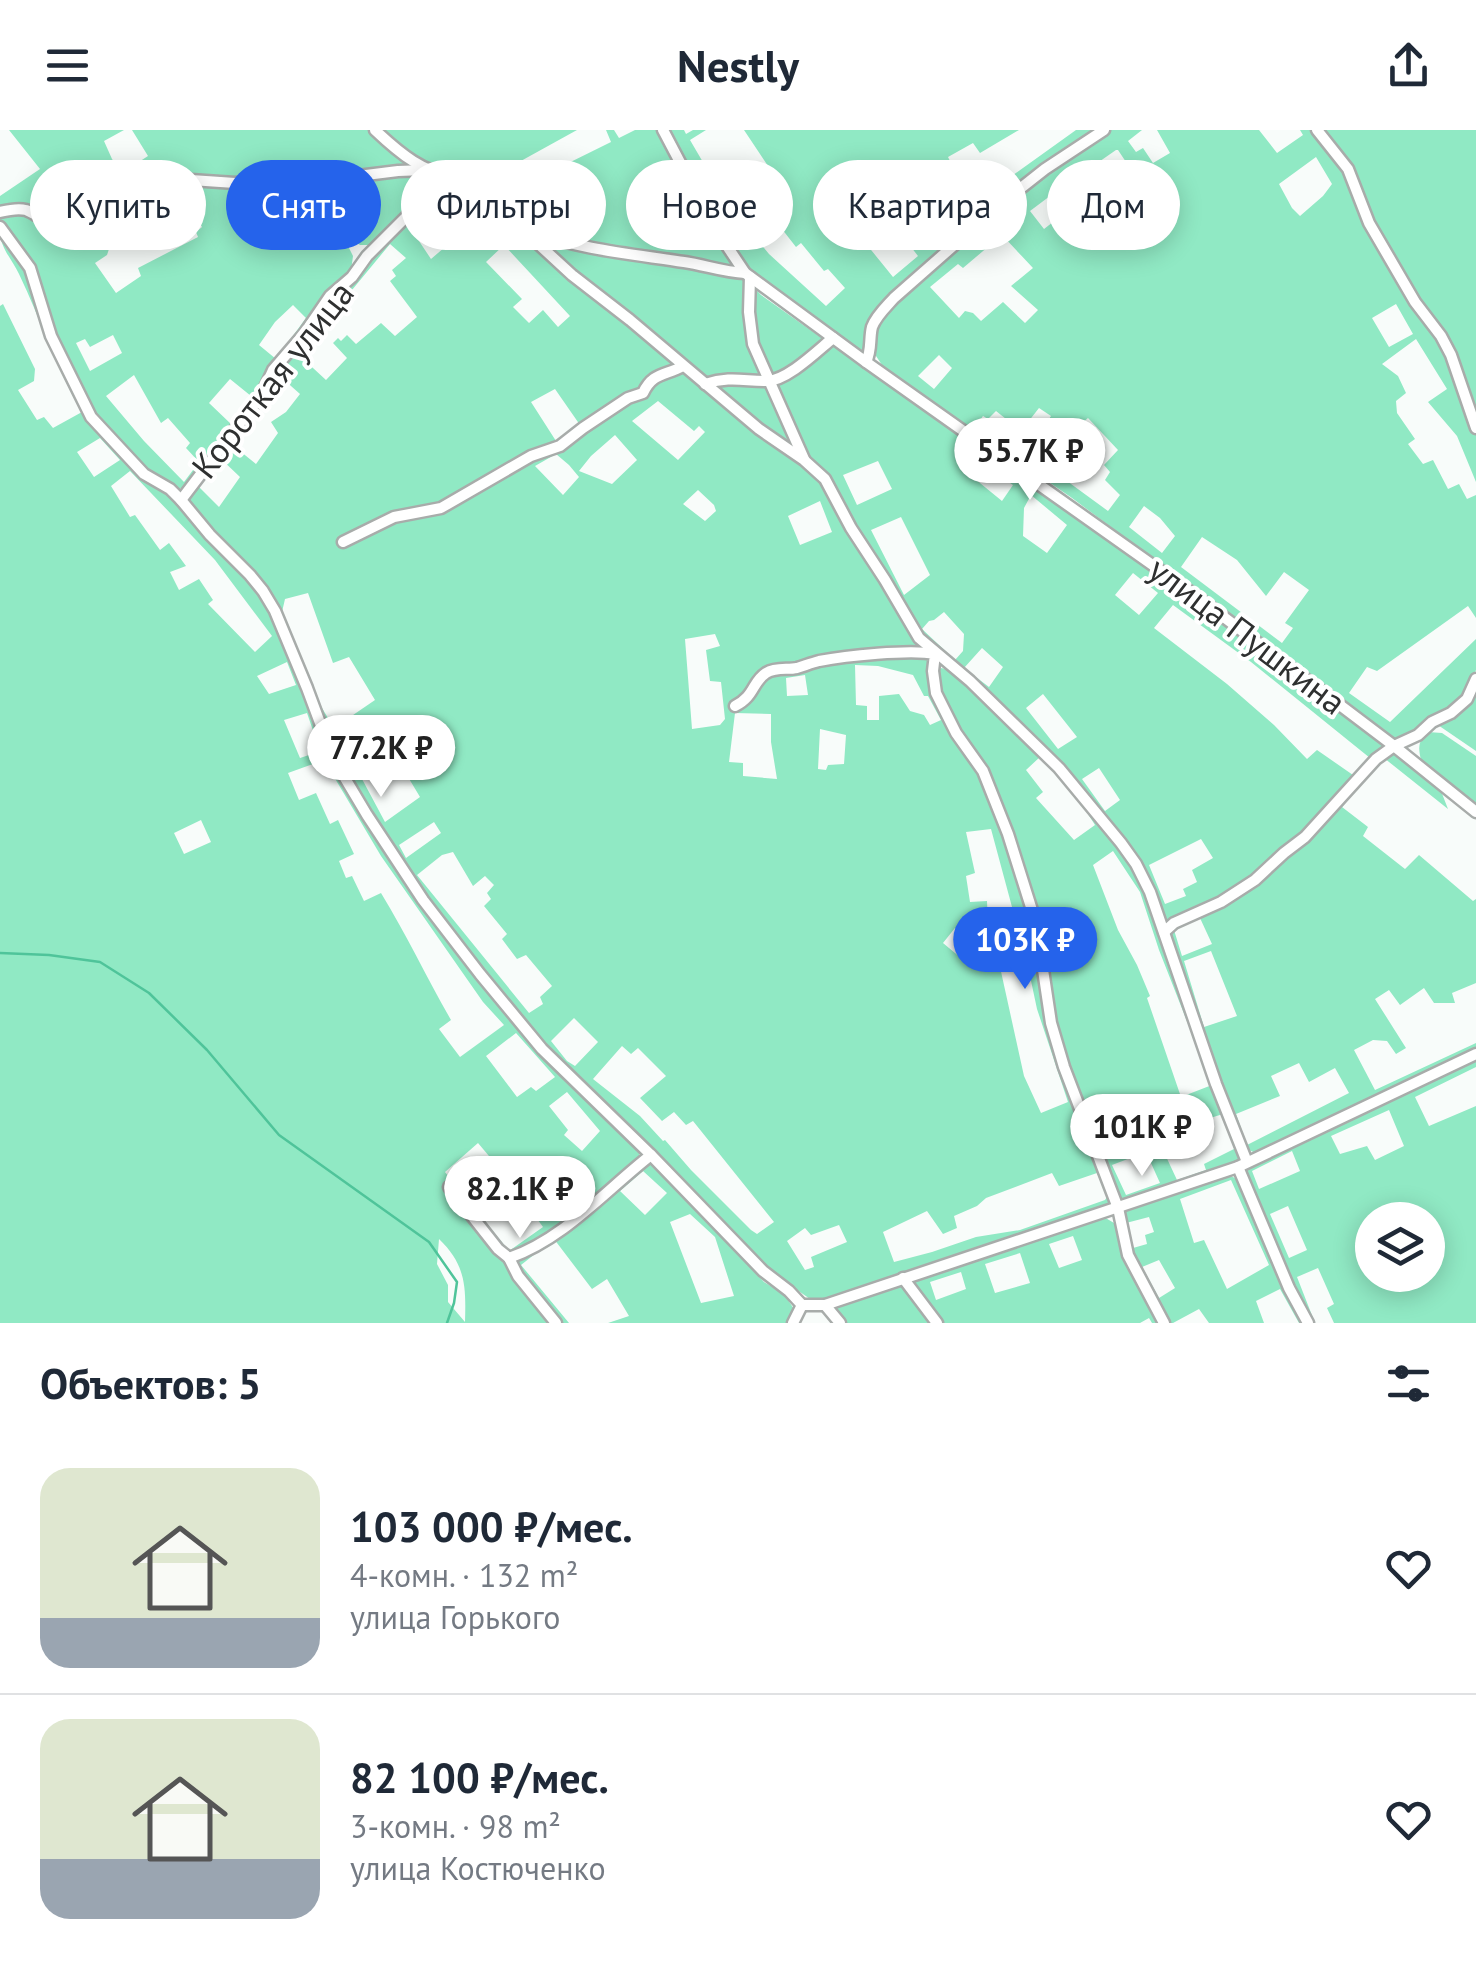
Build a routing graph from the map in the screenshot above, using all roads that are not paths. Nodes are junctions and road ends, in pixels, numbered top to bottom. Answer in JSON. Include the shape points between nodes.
{"nodes":[{"id":1,"x":376,"y":130,"type":"edge"},
{"id":2,"x":663,"y":130,"type":"edge"},
{"id":3,"x":1104,"y":130,"type":"edge"},
{"id":4,"x":1318,"y":130,"type":"edge"},
{"id":5,"x":412,"y":160,"type":"edge"},
{"id":6,"x":401,"y":170,"type":"edge"},
{"id":7,"x":0,"y":212,"type":"edge"},
{"id":8,"x":401,"y":221,"type":"edge"},
{"id":9,"x":0,"y":227,"type":"edge"},
{"id":10,"x":546,"y":250,"type":"edge"},
{"id":11,"x":594,"y":250,"type":"edge"},
{"id":12,"x":747,"y":275,"type":"junction"},
{"id":13,"x":833,"y":338,"type":"junction"},
{"id":14,"x":866,"y":362,"type":"junction"},
{"id":15,"x":684,"y":366,"type":"junction"},
{"id":16,"x":770,"y":381,"type":"junction"},
{"id":17,"x":705,"y":384,"type":"junction"},
{"id":18,"x":1476,"y":428,"type":"edge"},
{"id":19,"x":804,"y":460,"type":"junction"},
{"id":20,"x":181,"y":500,"type":"junction"},
{"id":21,"x":343,"y":542,"type":"dead end"},
{"id":22,"x":935,"y":654,"type":"junction"},
{"id":23,"x":1476,"y":678,"type":"edge"},
{"id":24,"x":735,"y":706,"type":"dead end"},
{"id":25,"x":1394,"y":746,"type":"junction"},
{"id":26,"x":1476,"y":812,"type":"edge"},
{"id":27,"x":1164,"y":932,"type":"junction"},
{"id":28,"x":1476,"y":1054,"type":"edge"},
{"id":29,"x":651,"y":1155,"type":"junction"},
{"id":30,"x":1242,"y":1164,"type":"junction"},
{"id":31,"x":449,"y":1186,"type":"dead end"},
{"id":32,"x":1118,"y":1208,"type":"junction"},
{"id":33,"x":509,"y":1258,"type":"junction"},
{"id":34,"x":904,"y":1278,"type":"junction"},
{"id":35,"x":802,"y":1305,"type":"junction"},
{"id":36,"x":826,"y":1305,"type":"junction"},
{"id":37,"x":556,"y":1323,"type":"edge"},
{"id":38,"x":793,"y":1323,"type":"edge"},
{"id":39,"x":840,"y":1323,"type":"edge"},
{"id":40,"x":937,"y":1323,"type":"edge"},
{"id":41,"x":1164,"y":1323,"type":"edge"},
{"id":42,"x":1308,"y":1323,"type":"edge"}],
"edges":[{"from":1,"to":5,"type":"street"},
{"from":2,"to":12,"type":"street","name":"улица Пушкина"},
{"from":3,"to":14,"type":"street","via":[[1002,203],[894,298],[872,327]]},
{"from":4,"to":18,"type":"street","via":[[1348,169],[1368,224],[1446,346]]},
{"from":6,"to":7,"type":"street","via":[[235,184],[158,183],[87,202],[70,217],[48,221],[27,210]]},
{"from":8,"to":20,"type":"street","name":"Короткая улица","via":[[330,296]]},
{"from":9,"to":20,"type":"street","via":[[30,268],[51,336],[91,417],[144,474]]},
{"from":10,"to":15,"type":"street"},
{"from":11,"to":12,"type":"street"},
{"from":12,"to":13,"type":"street","name":"улица Пушкина"},
{"from":12,"to":16,"type":"street","via":[[753,344]]},
{"from":13,"to":14,"type":"street","name":"улица Пушкина"},
{"from":13,"to":16,"type":"street"},
{"from":14,"to":25,"type":"street","name":"улица Пушкина"},
{"from":15,"to":17,"type":"street"},
{"from":15,"to":21,"type":"street","via":[[656,376],[643,393],[560,446],[441,508],[394,517]]},
{"from":16,"to":17,"type":"street"},
{"from":16,"to":19,"type":"street"},
{"from":17,"to":19,"type":"street"},
{"from":19,"to":22,"type":"street","via":[[825,479],[918,638]]},
{"from":20,"to":29,"type":"street","via":[[263,591],[333,758],[423,900],[542,1049]]},
{"from":22,"to":24,"type":"street","via":[[774,670]]},
{"from":22,"to":27,"type":"street","via":[[1092,806],[1136,864]]},
{"from":22,"to":32,"type":"street","via":[[936,693],[983,771],[1008,834],[1036,923],[1051,1023]]},
{"from":23,"to":25,"type":"street","via":[[1452,713]]},
{"from":25,"to":26,"type":"street","name":"улица Пушкина"},
{"from":25,"to":27,"type":"street","via":[[1256,880]]},
{"from":27,"to":30,"type":"street"},
{"from":28,"to":30,"type":"street"},
{"from":29,"to":33,"type":"street","via":[[558,1232]]},
{"from":29,"to":35,"type":"street"},
{"from":30,"to":32,"type":"street"},
{"from":30,"to":42,"type":"street"},
{"from":31,"to":33,"type":"street"},
{"from":32,"to":34,"type":"street"},
{"from":32,"to":41,"type":"street","via":[[1128,1255]]},
{"from":33,"to":37,"type":"street"},
{"from":34,"to":36,"type":"street"},
{"from":34,"to":40,"type":"street"},
{"from":35,"to":36,"type":"street"},
{"from":35,"to":38,"type":"street"},
{"from":36,"to":39,"type":"street"}]}
